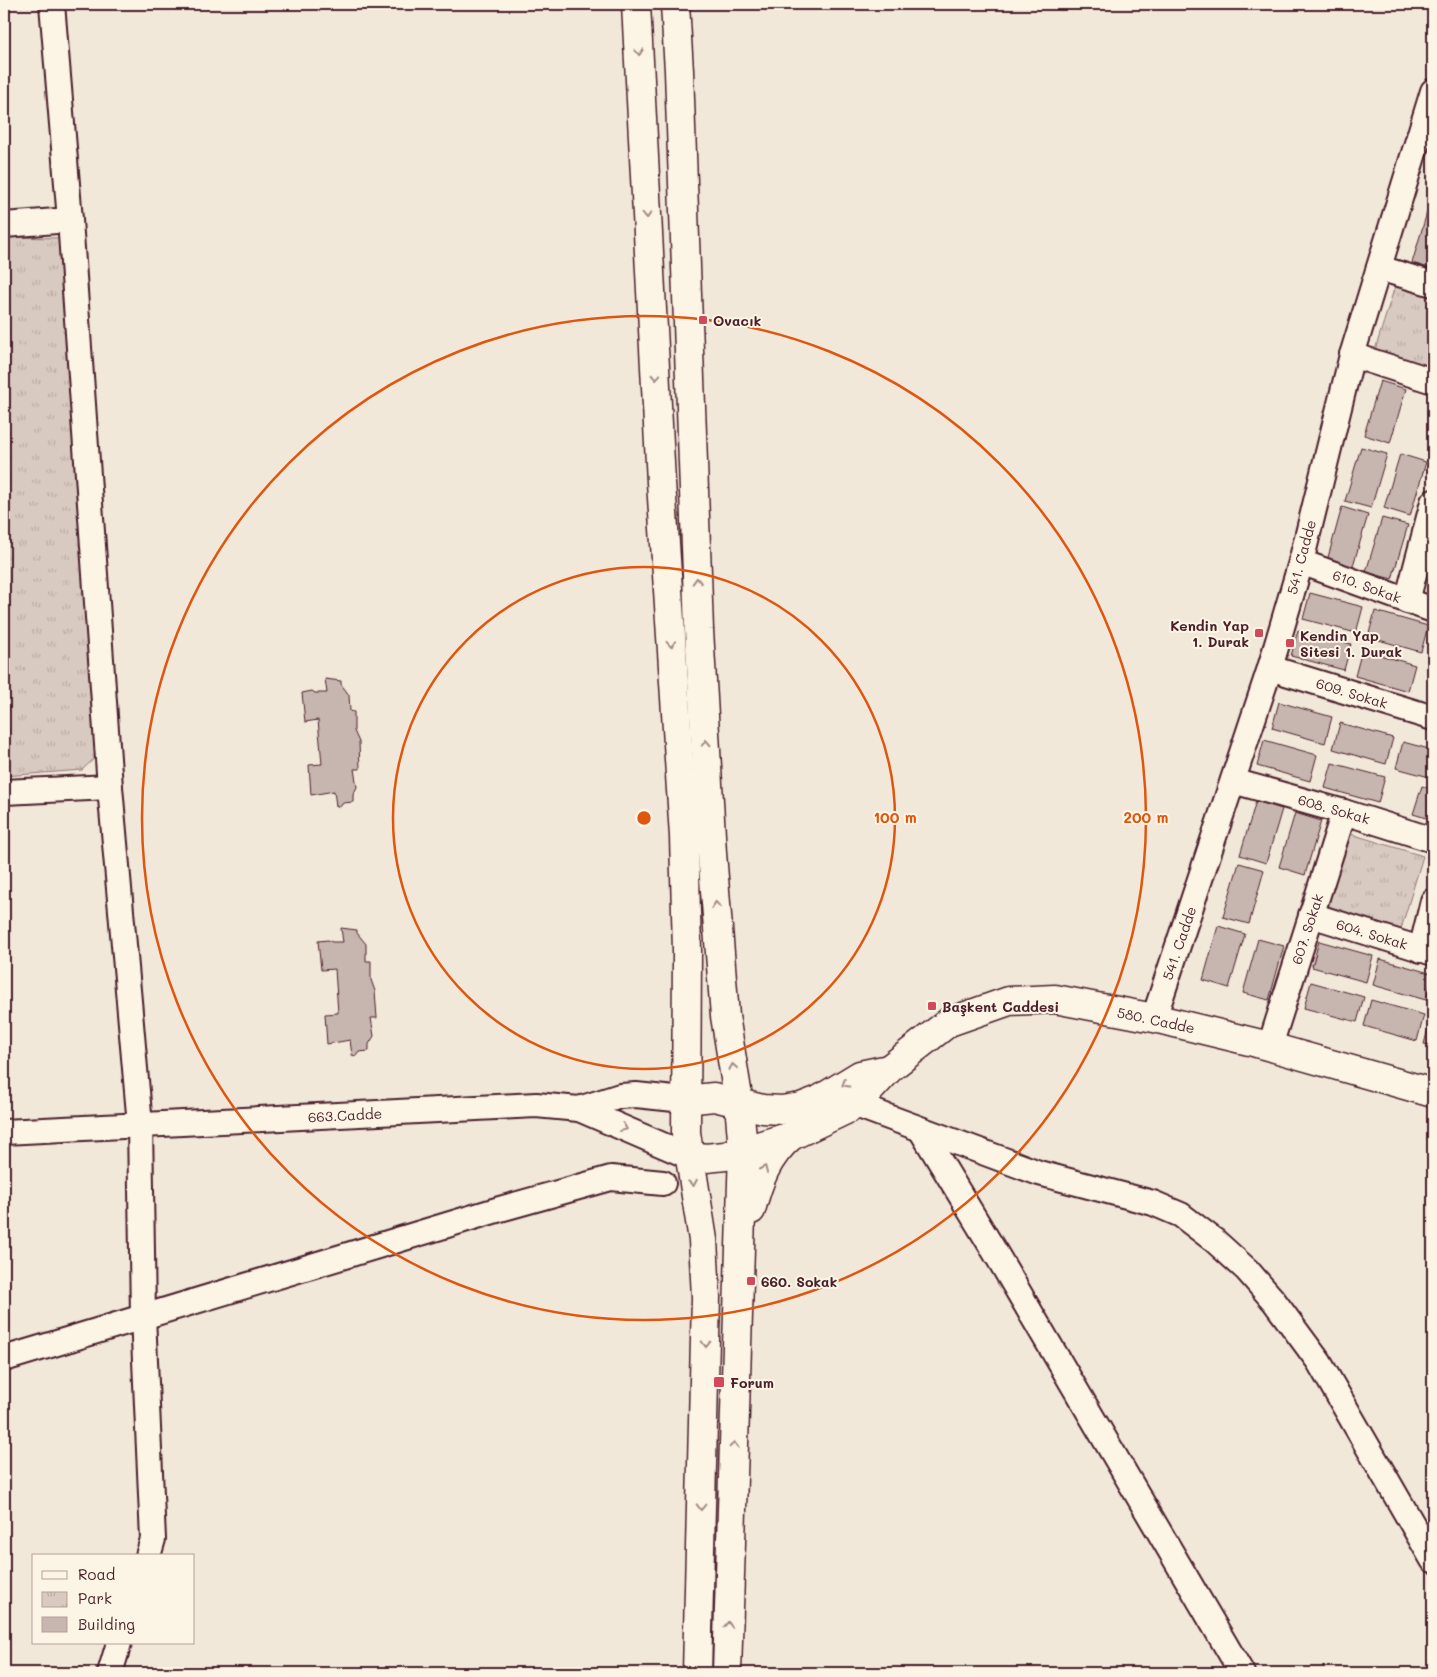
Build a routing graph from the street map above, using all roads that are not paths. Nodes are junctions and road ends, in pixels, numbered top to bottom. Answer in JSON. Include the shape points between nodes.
{"nodes":[{"id":1,"x":52,"y":4,"type":"edge"},
{"id":2,"x":636,"y":4,"type":"edge"},
{"id":3,"x":675,"y":4,"type":"edge"},
{"id":4,"x":1433,"y":91,"type":"edge"},
{"id":5,"x":70,"y":220,"type":"junction"},
{"id":6,"x":4,"y":225,"type":"edge"},
{"id":7,"x":1379,"y":268,"type":"junction"},
{"id":8,"x":1433,"y":284,"type":"edge"},
{"id":9,"x":1352,"y":355,"type":"junction"},
{"id":10,"x":1433,"y":381,"type":"edge"},
{"id":11,"x":1433,"y":502,"type":"edge"},
{"id":12,"x":1301,"y":562,"type":"junction"},
{"id":13,"x":1407,"y":601,"type":"junction"},
{"id":14,"x":1433,"y":610,"type":"edge"},
{"id":15,"x":1270,"y":668,"type":"junction"},
{"id":16,"x":1433,"y":718,"type":"edge"},
{"id":17,"x":1233,"y":781,"type":"junction"},
{"id":18,"x":110,"y":787,"type":"junction"},
{"id":19,"x":4,"y":792,"type":"edge"},
{"id":20,"x":1344,"y":812,"type":"junction"},
{"id":21,"x":1433,"y":840,"type":"edge"},
{"id":22,"x":1433,"y":902,"type":"edge"},
{"id":23,"x":1311,"y":915,"type":"junction"},
{"id":24,"x":1427,"y":952,"type":"edge"},
{"id":25,"x":1154,"y":1018,"type":"junction"},
{"id":26,"x":1270,"y":1046,"type":"junction"},
{"id":27,"x":890,"y":1068,"type":"junction"},
{"id":28,"x":1433,"y":1093,"type":"edge"},
{"id":29,"x":684,"y":1100,"type":"junction"},
{"id":30,"x":739,"y":1103,"type":"junction"},
{"id":31,"x":856,"y":1105,"type":"junction"},
{"id":32,"x":579,"y":1109,"type":"junction"},
{"id":33,"x":140,"y":1125,"type":"junction"},
{"id":34,"x":921,"y":1130,"type":"junction"},
{"id":35,"x":4,"y":1132,"type":"edge"},
{"id":36,"x":791,"y":1136,"type":"junction"},
{"id":37,"x":744,"y":1150,"type":"junction"},
{"id":38,"x":688,"y":1156,"type":"junction"},
{"id":39,"x":663,"y":1183,"type":"dead end"},
{"id":40,"x":741,"y":1250,"type":"junction"},
{"id":41,"x":143,"y":1316,"type":"junction"},
{"id":42,"x":4,"y":1359,"type":"edge"},
{"id":43,"x":149,"y":1554,"type":"edge"},
{"id":44,"x":1433,"y":1560,"type":"edge"},
{"id":45,"x":119,"y":1644,"type":"edge"},
{"id":46,"x":110,"y":1673,"type":"edge"},
{"id":47,"x":696,"y":1673,"type":"edge"},
{"id":48,"x":727,"y":1673,"type":"edge"},
{"id":49,"x":1242,"y":1673,"type":"edge"}],
"edges":[{"from":1,"to":5,"type":"street"},
{"from":2,"to":29,"type":"main road","one_way":true,"via":[[661,482],[684,836],[687,951]]},
{"from":30,"to":3,"type":"main road","one_way":true,"via":[[725,1016],[704,711]]},
{"from":4,"to":7,"type":"street","name":"541. Cadde"},
{"from":5,"to":6,"type":"street"},
{"from":5,"to":18,"type":"street"},
{"from":7,"to":8,"type":"street"},
{"from":7,"to":9,"type":"street","name":"541. Cadde"},
{"from":9,"to":10,"type":"street"},
{"from":9,"to":12,"type":"street","name":"541. Cadde"},
{"from":11,"to":13,"type":"street"},
{"from":12,"to":13,"type":"street","name":"610. Sokak"},
{"from":12,"to":15,"type":"street","name":"541. Cadde"},
{"from":13,"to":14,"type":"street","name":"610. Sokak"},
{"from":15,"to":16,"type":"street","name":"609. Sokak"},
{"from":15,"to":17,"type":"street","name":"541. Cadde"},
{"from":17,"to":20,"type":"street","name":"608. Sokak"},
{"from":17,"to":25,"type":"street","name":"541. Cadde"},
{"from":18,"to":19,"type":"street"},
{"from":18,"to":33,"type":"street"},
{"from":20,"to":21,"type":"street","name":"608. Sokak"},
{"from":20,"to":23,"type":"street","name":"607. Sokak"},
{"from":22,"to":24,"type":"street"},
{"from":23,"to":24,"type":"street","name":"604. Sokak"},
{"from":23,"to":26,"type":"street","name":"607. Sokak"},
{"from":25,"to":26,"type":"main road","name":"580. Cadde"},
{"from":25,"to":27,"type":"main road","name":"580. Cadde","via":[[1055,999],[1009,1001],[949,1022]]},
{"from":26,"to":28,"type":"main road","name":"580. Cadde"},
{"from":27,"to":30,"type":"main road","one_way":true,"via":[[860,1075],[801,1107],[772,1110]]},
{"from":27,"to":31,"type":"main road","name":"580. Cadde"},
{"from":29,"to":30,"type":"main road","via":[[714,1097]]},
{"from":29,"to":32,"type":"street","name":"663.Cadde","via":[[652,1095],[620,1096]]},
{"from":29,"to":38,"type":"main road"},
{"from":30,"to":37,"type":"main road"},
{"from":31,"to":34,"type":"street"},
{"from":31,"to":36,"type":"main road"},
{"from":32,"to":33,"type":"street","name":"663.Cadde","via":[[536,1105]]},
{"from":32,"to":38,"type":"street","one_way":true},
{"from":33,"to":35,"type":"street","name":"663.Cadde"},
{"from":33,"to":41,"type":"street"},
{"from":34,"to":44,"type":"street","via":[[1048,1176],[1153,1203],[1181,1215],[1215,1241],[1274,1301],[1319,1362]]},
{"from":34,"to":49,"type":"street"},
{"from":36,"to":37,"type":"main road"},
{"from":40,"to":36,"type":"main road","one_way":true,"via":[[764,1169],[774,1152]]},
{"from":37,"to":38,"type":"main road","via":[[725,1156]]},
{"from":37,"to":40,"type":"main road"},
{"from":38,"to":47,"type":"main road","one_way":true,"via":[[703,1240],[706,1297]]},
{"from":39,"to":41,"type":"street","via":[[611,1178],[500,1208]]},
{"from":48,"to":40,"type":"main road","one_way":true},
{"from":41,"to":42,"type":"street"},
{"from":41,"to":43,"type":"street","via":[[153,1539]]},
{"from":45,"to":46,"type":"street"}]}
